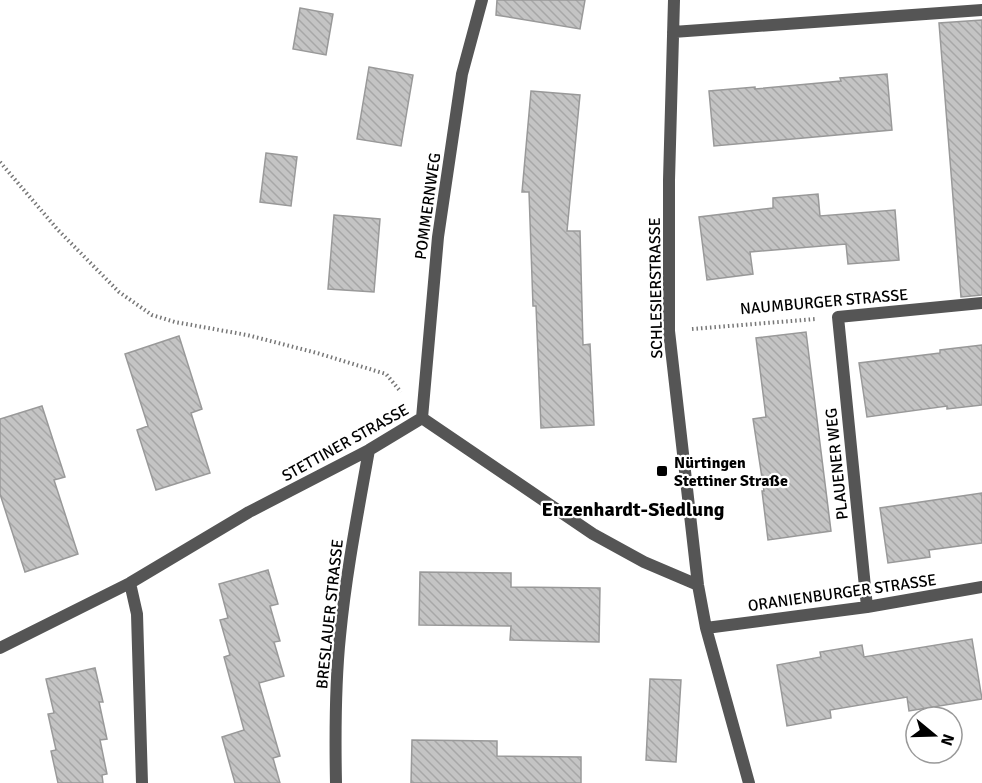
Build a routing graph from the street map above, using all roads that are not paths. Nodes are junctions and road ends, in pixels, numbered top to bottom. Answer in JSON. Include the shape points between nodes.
{"nodes":[{"id":1,"x":482,"y":0,"type":"edge"},
{"id":2,"x":674,"y":0,"type":"edge"},
{"id":3,"x":982,"y":10,"type":"edge"},
{"id":4,"x":673,"y":32,"type":"junction"},
{"id":5,"x":982,"y":303,"type":"edge"},
{"id":6,"x":838,"y":317,"type":"joint"},
{"id":7,"x":422,"y":418,"type":"junction"},
{"id":8,"x":369,"y":450,"type":"junction"},
{"id":9,"x":130,"y":583,"type":"junction"},
{"id":10,"x":698,"y":585,"type":"junction"},
{"id":11,"x":982,"y":587,"type":"edge"},
{"id":12,"x":867,"y":607,"type":"junction"},
{"id":13,"x":706,"y":628,"type":"junction"},
{"id":14,"x":0,"y":648,"type":"edge"},
{"id":15,"x":142,"y":783,"type":"edge"},
{"id":16,"x":336,"y":783,"type":"edge"},
{"id":17,"x":749,"y":783,"type":"edge"}],
"edges":[{"from":1,"to":7,"type":"street","name":"POMMERNWEG","via":[[462,75],[438,237]]},
{"from":2,"to":4,"type":"street","name":"SCHLESIERSTRASSE"},
{"from":3,"to":4,"type":"street"},
{"from":4,"to":10,"type":"street","name":"SCHLESIERSTRASSE","via":[[669,331]]},
{"from":5,"to":6,"type":"street","name":"NAUMBURGER STRASSE"},
{"from":6,"to":12,"type":"street","name":"PLAUENER WEG"},
{"from":7,"to":8,"type":"street","name":"STETTINER STRASSE"},
{"from":7,"to":10,"type":"street","name":"STETTINER STRASSE","via":[[593,534]]},
{"from":8,"to":9,"type":"street","name":"STETTINER STRASSE","via":[[249,513]]},
{"from":8,"to":16,"type":"street","name":"BRESLAUER STRASSE","via":[[352,540],[340,638]]},
{"from":9,"to":14,"type":"street","name":"STETTINER STRASSE"},
{"from":9,"to":15,"type":"street","via":[[137,614]]},
{"from":10,"to":13,"type":"street","name":"SCHLESIERSTRASSE"},
{"from":11,"to":12,"type":"street","name":"ORANIENBURGER STRASSE"},
{"from":12,"to":13,"type":"street","name":"ORANIENBURGER STRASSE"},
{"from":13,"to":17,"type":"street","name":"SCHLESIERSTRASSE"}]}
